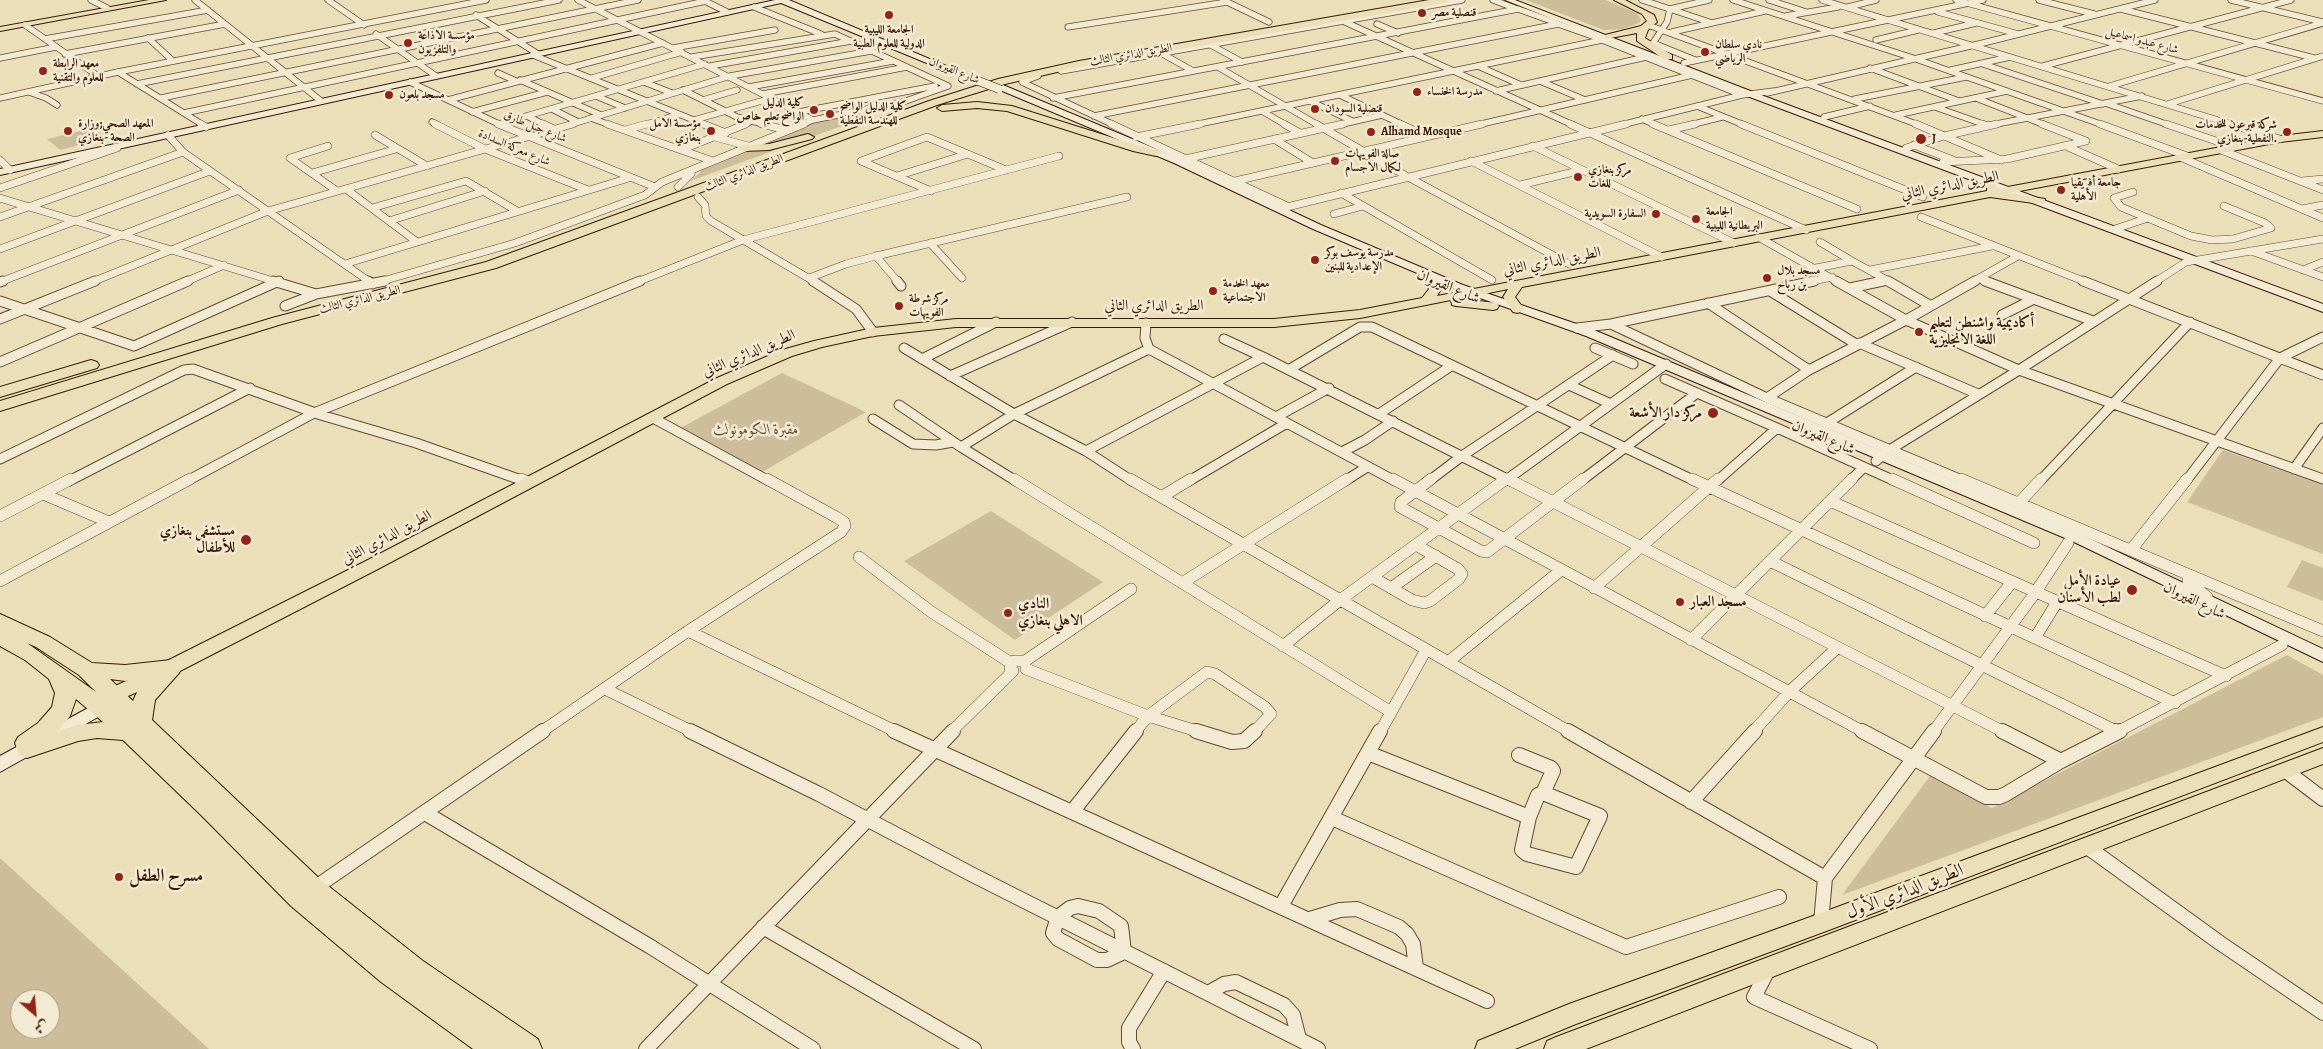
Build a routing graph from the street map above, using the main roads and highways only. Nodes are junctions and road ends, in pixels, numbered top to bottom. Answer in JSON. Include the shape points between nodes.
{"nodes":[{"id":1,"x":155,"y":0,"type":"edge"},
{"id":2,"x":783,"y":0,"type":"edge"},
{"id":3,"x":1387,"y":0,"type":"edge"},
{"id":4,"x":1425,"y":0,"type":"edge"},
{"id":5,"x":1444,"y":0,"type":"edge"},
{"id":6,"x":1509,"y":0,"type":"edge"},
{"id":7,"x":1610,"y":0,"type":"edge"},
{"id":8,"x":1618,"y":0,"type":"edge"},
{"id":9,"x":1518,"y":5,"type":"edge"},
{"id":10,"x":1356,"y":12,"type":"junction"},
{"id":11,"x":1646,"y":27,"type":"junction"},
{"id":12,"x":0,"y":28,"type":"edge"},
{"id":13,"x":1608,"y":35,"type":"junction"},
{"id":14,"x":1668,"y":57,"type":"junction"},
{"id":15,"x":973,"y":77,"type":"junction"},
{"id":16,"x":1753,"y":94,"type":"junction"},
{"id":17,"x":900,"y":110,"type":"junction"},
{"id":18,"x":884,"y":121,"type":"junction"},
{"id":19,"x":2323,"y":134,"type":"edge"},
{"id":20,"x":746,"y":147,"type":"road end"},
{"id":21,"x":1156,"y":152,"type":"junction"},
{"id":22,"x":0,"y":172,"type":"edge"},
{"id":23,"x":1991,"y":186,"type":"junction"},
{"id":24,"x":2022,"y":189,"type":"junction"},
{"id":25,"x":2043,"y":202,"type":"junction"},
{"id":26,"x":1317,"y":227,"type":"junction"},
{"id":27,"x":1430,"y":281,"type":"junction"},
{"id":28,"x":1516,"y":286,"type":"junction"},
{"id":29,"x":1468,"y":294,"type":"junction"},
{"id":30,"x":1426,"y":302,"type":"junction"},
{"id":31,"x":1494,"y":306,"type":"junction"},
{"id":32,"x":2323,"y":308,"type":"edge"},
{"id":33,"x":1518,"y":309,"type":"junction"},
{"id":34,"x":213,"y":333,"type":"junction"},
{"id":35,"x":154,"y":359,"type":"junction"},
{"id":36,"x":1664,"y":371,"type":"junction"},
{"id":37,"x":55,"y":386,"type":"junction"},
{"id":38,"x":0,"y":392,"type":"edge"},
{"id":39,"x":0,"y":399,"type":"edge"},
{"id":40,"x":0,"y":406,"type":"edge"},
{"id":41,"x":0,"y":413,"type":"edge"},
{"id":42,"x":1878,"y":458,"type":"junction"},
{"id":43,"x":0,"y":621,"type":"edge"},
{"id":44,"x":0,"y":637,"type":"edge"},
{"id":45,"x":2323,"y":656,"type":"edge"},
{"id":46,"x":2323,"y":665,"type":"edge"},
{"id":47,"x":171,"y":668,"type":"junction"},
{"id":48,"x":87,"y":670,"type":"junction"},
{"id":49,"x":57,"y":673,"type":"junction"},
{"id":50,"x":140,"y":683,"type":"joint"},
{"id":51,"x":107,"y":701,"type":"junction"},
{"id":52,"x":135,"y":728,"type":"junction"},
{"id":53,"x":2323,"y":734,"type":"edge"},
{"id":54,"x":24,"y":747,"type":"junction"},
{"id":55,"x":2323,"y":756,"type":"edge"},
{"id":56,"x":0,"y":759,"type":"edge"},
{"id":57,"x":0,"y":765,"type":"edge"},
{"id":58,"x":496,"y":1049,"type":"edge"},
{"id":59,"x":528,"y":1049,"type":"edge"},
{"id":60,"x":1487,"y":1049,"type":"edge"},
{"id":61,"x":1556,"y":1049,"type":"edge"}],
"edges":[{"from":1,"to":12,"type":"main road"},
{"from":1,"to":12,"type":"main road"},
{"from":2,"to":15,"type":"main road","name":"شارع القيروان"},
{"from":2,"to":15,"type":"main road","name":"شارع القيروان"},
{"from":2,"to":22,"type":"main road"},
{"from":3,"to":10,"type":"highway"},
{"from":4,"to":10,"type":"highway","name":"الطريق الدائري الثالث"},
{"from":5,"to":18,"type":"highway","name":"الطريق الدائري الثالث","via":[[1045,70],[980,87]]},
{"from":6,"to":13,"type":"main road"},
{"from":7,"to":13,"type":"highway","via":[[1635,10],[1646,20],[1641,25]]},
{"from":8,"to":11,"type":"highway","via":[[1646,12],[1651,19]]},
{"from":9,"to":13,"type":"main road"},
{"from":10,"to":17,"type":"highway","name":"الطريق الدائري الثالث","via":[[1055,64],[973,85]]},
{"from":11,"to":13,"type":"highway"},
{"from":11,"to":14,"type":"highway","via":[[1640,39]]},
{"from":13,"to":14,"type":"main road"},
{"from":13,"to":16,"type":"main road","via":[[1695,74]]},
{"from":14,"to":16,"type":"main road"},
{"from":15,"to":21,"type":"main road","name":"شارع القيروان","bridge":true},
{"from":16,"to":23,"type":"main road"},
{"from":16,"to":23,"type":"main road","via":[[1910,147]]},
{"from":17,"to":20,"type":"highway","via":[[857,120],[794,142]]},
{"from":17,"to":34,"type":"highway","name":"الطريق الدائري الثالث","via":[[516,250],[439,274]]},
{"from":18,"to":21,"type":"highway","via":[[944,108],[996,106]]},
{"from":18,"to":35,"type":"highway","name":"الطريق الدائري الثالث","via":[[491,265],[277,321]]},
{"from":19,"to":24,"type":"main road","name":"الطريق الدائري الثاني","via":[[2280,139]]},
{"from":21,"to":26,"type":"main road","name":"شارع القيروان","via":[[1181,160]]},
{"from":23,"to":24,"type":"main road","name":"الطريق الدائري الثاني"},
{"from":23,"to":25,"type":"main road"},
{"from":23,"to":28,"type":"main road","name":"الطريق الدائري الثاني","via":[[1806,230]]},
{"from":24,"to":25,"type":"main road"},
{"from":25,"to":32,"type":"main road"},
{"from":26,"to":27,"type":"main road","name":"شارع القيروان"},
{"from":26,"to":29,"type":"main road","name":"شارع القيروان"},
{"from":27,"to":29,"type":"main road","name":"شارع القيروان"},
{"from":27,"to":30,"type":"main road","via":[[1435,289]]},
{"from":28,"to":29,"type":"main road","name":"الطريق الدائري الثاني"},
{"from":28,"to":33,"type":"main road","via":[[1509,297]]},
{"from":29,"to":30,"type":"main road","name":"الطريق الدائري الثاني"},
{"from":29,"to":31,"type":"main road","name":"شارع القيروان"},
{"from":29,"to":33,"type":"main road","name":"شارع القيروان"},
{"from":30,"to":31,"type":"main road"},
{"from":30,"to":47,"type":"main road","name":"الطريق الدائري الثاني","via":[[1306,321],[928,325],[873,332],[787,353],[722,380]]},
{"from":31,"to":36,"type":"main road","name":"شارع القيروان","via":[[1580,335]]},
{"from":33,"to":36,"type":"main road","name":"شارع القيروان","via":[[1577,328]]},
{"from":34,"to":37,"type":"highway","name":"الطريق الدائري الثالث"},
{"from":34,"to":38,"type":"highway","via":[[126,354]]},
{"from":35,"to":37,"type":"highway","name":"الطريق الدائري الثالث"},
{"from":35,"to":41,"type":"highway"},
{"from":36,"to":42,"type":"main road","name":"شارع القيروان"},
{"from":37,"to":39,"type":"highway"},
{"from":37,"to":40,"type":"highway"},
{"from":42,"to":45,"type":"main road","name":"شارع القيروان","via":[[2084,541]]},
{"from":42,"to":46,"type":"main road","name":"شارع القيروان","via":[[2138,574]]},
{"from":43,"to":48,"type":"highway","via":[[43,642]]},
{"from":44,"to":49,"type":"highway"},
{"from":47,"to":48,"type":"highway","via":[[125,673]]},
{"from":47,"to":50,"type":"main road","name":"الطريق الدائري الثاني"},
{"from":47,"to":52,"type":"highway","via":[[146,696]]},
{"from":48,"to":51,"type":"highway"},
{"from":49,"to":51,"type":"highway"},
{"from":49,"to":54,"type":"highway","via":[[66,693],[62,710]]},
{"from":50,"to":51,"type":"main road"},
{"from":51,"to":52,"type":"highway"},
{"from":51,"to":54,"type":"main road"},
{"from":52,"to":54,"type":"highway","via":[[77,733]]},
{"from":52,"to":58,"type":"highway","via":[[300,898],[422,997]]},
{"from":52,"to":59,"type":"highway","via":[[313,889],[414,970]]},
{"from":53,"to":60,"type":"main road","name":"الطريق الدائري الأول","via":[[1569,1015]]},
{"from":54,"to":56,"type":"main road"},
{"from":54,"to":57,"type":"main road"},
{"from":55,"to":61,"type":"main road","name":"الطريق الدائري الأول"}]}
